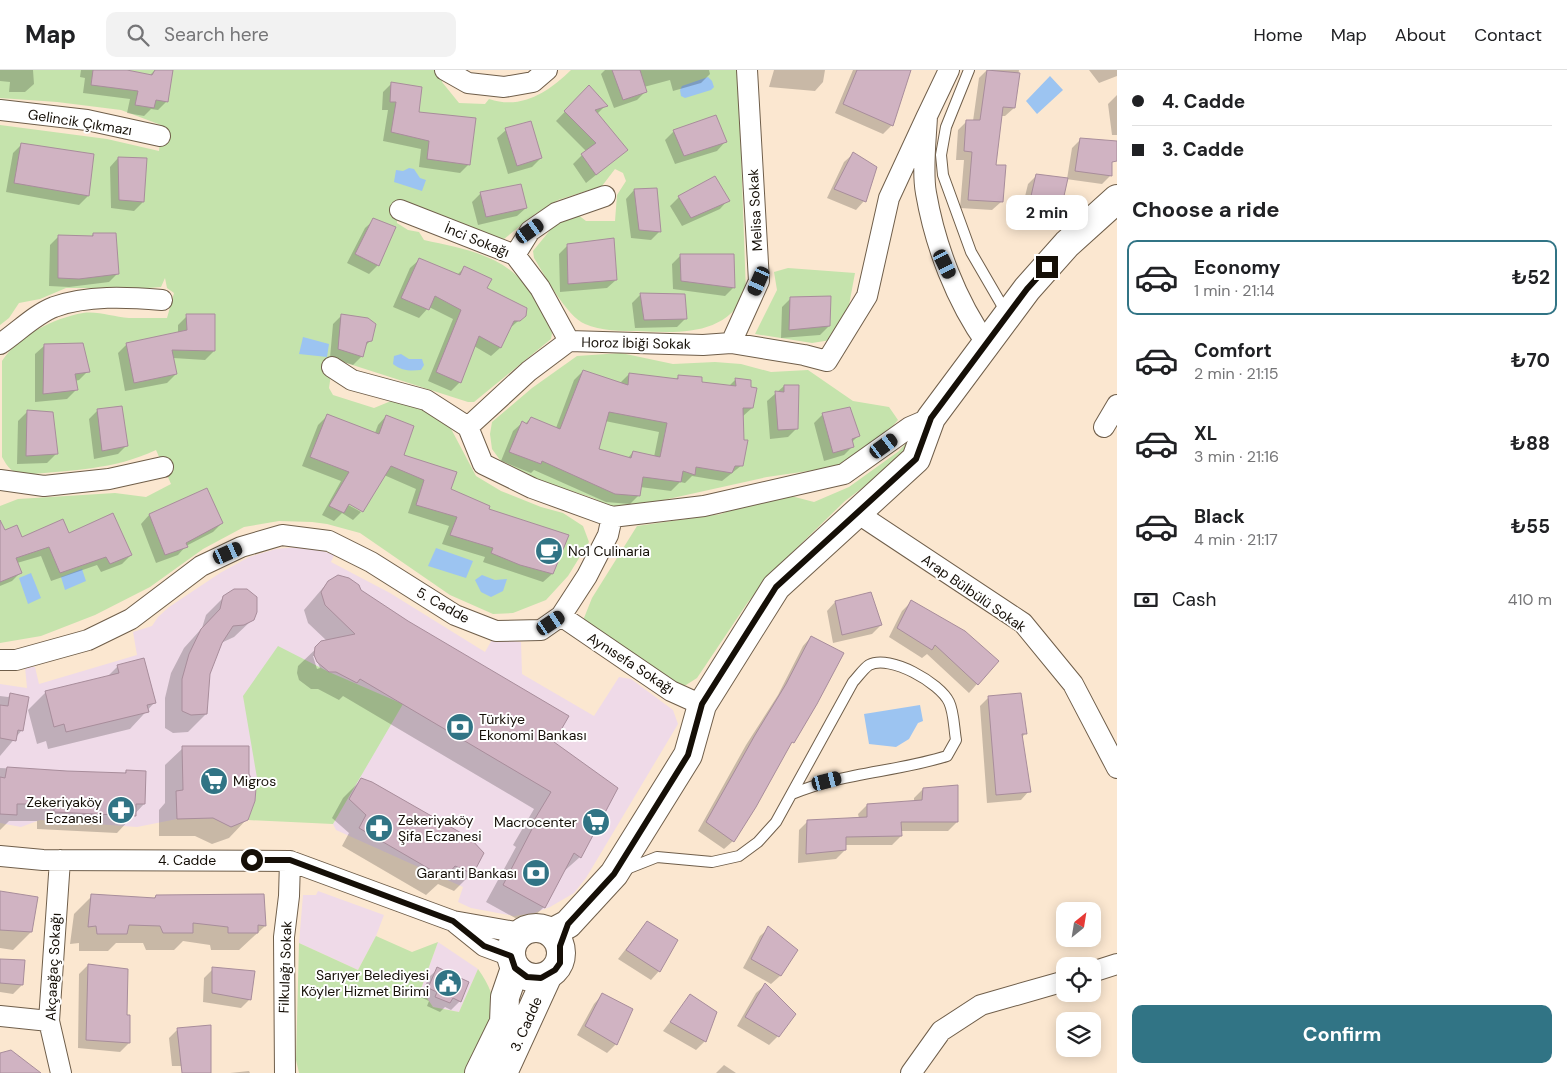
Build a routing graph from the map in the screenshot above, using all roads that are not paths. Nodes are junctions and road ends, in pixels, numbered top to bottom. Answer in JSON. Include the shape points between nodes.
{"nodes":[{"id":1,"x":445,"y":70,"type":"edge"},
{"id":2,"x":547,"y":70,"type":"edge"},
{"id":3,"x":747,"y":70,"type":"edge"},
{"id":4,"x":949,"y":70,"type":"edge"},
{"id":5,"x":969,"y":70,"type":"edge"},
{"id":6,"x":0,"y":110,"type":"edge"},
{"id":7,"x":926,"y":116,"type":"junction"},
{"id":8,"x":160,"y":136,"type":"dead end"},
{"id":9,"x":606,"y":196,"type":"dead end"},
{"id":10,"x":1114,"y":207,"type":"edge"},
{"id":11,"x":400,"y":210,"type":"dead end"},
{"id":12,"x":515,"y":255,"type":"junction"},
{"id":13,"x":162,"y":300,"type":"dead end"},
{"id":14,"x":1009,"y":316,"type":"junction"},
{"id":15,"x":569,"y":341,"type":"junction"},
{"id":16,"x":731,"y":343,"type":"junction"},
{"id":17,"x":0,"y":344,"type":"edge"},
{"id":18,"x":987,"y":344,"type":"junction"},
{"id":19,"x":332,"y":368,"type":"dead end"},
{"id":20,"x":1117,"y":405,"type":"edge"},
{"id":21,"x":931,"y":418,"type":"junction"},
{"id":22,"x":468,"y":427,"type":"junction"},
{"id":23,"x":1104,"y":427,"type":"dead end"},
{"id":24,"x":163,"y":467,"type":"dead end"},
{"id":25,"x":0,"y":480,"type":"edge"},
{"id":26,"x":857,"y":513,"type":"junction"},
{"id":27,"x":612,"y":517,"type":"junction"},
{"id":28,"x":561,"y":616,"type":"junction"},
{"id":29,"x":0,"y":660,"type":"edge"},
{"id":30,"x":702,"y":704,"type":"junction"},
{"id":31,"x":1117,"y":768,"type":"edge"},
{"id":32,"x":792,"y":794,"type":"junction"},
{"id":33,"x":0,"y":856,"type":"edge"},
{"id":34,"x":60,"y":860,"type":"junction"},
{"id":35,"x":290,"y":860,"type":"junction"},
{"id":36,"x":614,"y":874,"type":"junction"},
{"id":37,"x":560,"y":934,"type":"junction"},
{"id":38,"x":516,"y":952,"type":"junction"},
{"id":39,"x":1117,"y":964,"type":"edge"},
{"id":40,"x":1101,"y":969,"type":"edge"},
{"id":41,"x":548,"y":976,"type":"junction"},
{"id":42,"x":1056,"y":984,"type":"edge"},
{"id":43,"x":0,"y":1016,"type":"edge"},
{"id":44,"x":48,"y":1021,"type":"junction"},
{"id":45,"x":61,"y":1073,"type":"edge"},
{"id":46,"x":285,"y":1073,"type":"edge"},
{"id":47,"x":479,"y":1073,"type":"edge"},
{"id":48,"x":503,"y":1073,"type":"edge"},
{"id":49,"x":911,"y":1073,"type":"edge"}],
"edges":[{"from":1,"to":2,"type":"street","via":[[468,83],[504,87],[533,82]]},
{"from":3,"to":16,"type":"street","name":"Melisa Sokak","via":[[759,281]]},
{"from":4,"to":7,"type":"street"},
{"from":5,"to":14,"type":"lane","via":[[946,127],[941,154],[943,175],[971,252]]},
{"from":6,"to":8,"type":"street","name":"Gelincik Çıkmazı","via":[[87,120]]},
{"from":7,"to":16,"type":"street","name":"Horoz İbiği Sokak","via":[[889,198],[867,296],[826,361]]},
{"from":7,"to":18,"type":"street","via":[[925,191],[945,264]]},
{"from":9,"to":12,"type":"street","via":[[556,213],[530,231]]},
{"from":10,"to":14,"type":"main road","via":[[1067,244],[1027,289]]},
{"from":11,"to":12,"type":"street","name":"İnci Sokağı"},
{"from":12,"to":15,"type":"street","name":"İnci Sokağı","via":[[540,288]]},
{"from":13,"to":17,"type":"street","via":[[81,300],[54,308]]},
{"from":14,"to":18,"type":"main road"},
{"from":15,"to":16,"type":"street","name":"Horoz İbiği Sokak"},
{"from":15,"to":22,"type":"street","name":"Horoz İbiği Sokak","via":[[529,371]]},
{"from":18,"to":21,"type":"main road"},
{"from":19,"to":22,"type":"street","via":[[352,380],[426,400]]},
{"from":20,"to":23,"type":"street"},
{"from":21,"to":26,"type":"main road","via":[[916,459]]},
{"from":21,"to":27,"type":"street","via":[[910,427],[844,474],[704,506]]},
{"from":22,"to":27,"type":"street","via":[[483,464],[532,488]]},
{"from":24,"to":25,"type":"street","via":[[109,479],[44,486]]},
{"from":26,"to":30,"type":"main road","via":[[776,587]]},
{"from":26,"to":31,"type":"street","name":"Arap Bülbülü Sokak","via":[[1023,623],[1073,684]]},
{"from":27,"to":28,"type":"street","name":"5. Cadde","via":[[608,535],[587,576]]},
{"from":28,"to":29,"type":"street","name":"5. Cadde","via":[[541,630],[496,631],[455,615],[371,562],[329,541],[282,535],[241,547],[201,566],[131,619],[88,640],[16,660]]},
{"from":28,"to":30,"type":"street","name":"Aynısefa Sokağı","via":[[671,691]]},
{"from":30,"to":36,"type":"main road","via":[[688,755]]},
{"from":32,"to":32,"type":"lane","via":[[839,778],[920,765],[947,756],[956,740],[950,702],[939,688],[913,672],[886,662],[870,665],[853,682]]},
{"from":32,"to":36,"type":"lane","via":[[776,822],[758,842],[738,856],[712,862],[657,857]]},
{"from":33,"to":34,"type":"street","name":"4. Cadde"},
{"from":34,"to":35,"type":"street","name":"4. Cadde"},
{"from":34,"to":44,"type":"street","name":"Akçaağaç Sokağı"},
{"from":35,"to":38,"type":"street","name":"4. Cadde","via":[[453,921]]},
{"from":35,"to":46,"type":"street","name":"Filkulağı Sokak","via":[[284,937]]},
{"from":36,"to":37,"type":"main road"},
{"from":37,"to":38,"type":"main road","via":[[536,928]]},
{"from":37,"to":41,"type":"main road","via":[[560,963]]},
{"from":38,"to":41,"type":"main road","via":[[527,977]]},
{"from":38,"to":47,"type":"main road","name":"3. Cadde","via":[[505,997],[504,1022]]},
{"from":39,"to":40,"type":"street"},
{"from":41,"to":48,"type":"main road","name":"3. Cadde"},
{"from":42,"to":49,"type":"street","via":[[981,1005],[941,1031]]},
{"from":43,"to":44,"type":"street"},
{"from":44,"to":45,"type":"street","name":"Akçaağaç Sokağı"}]}
